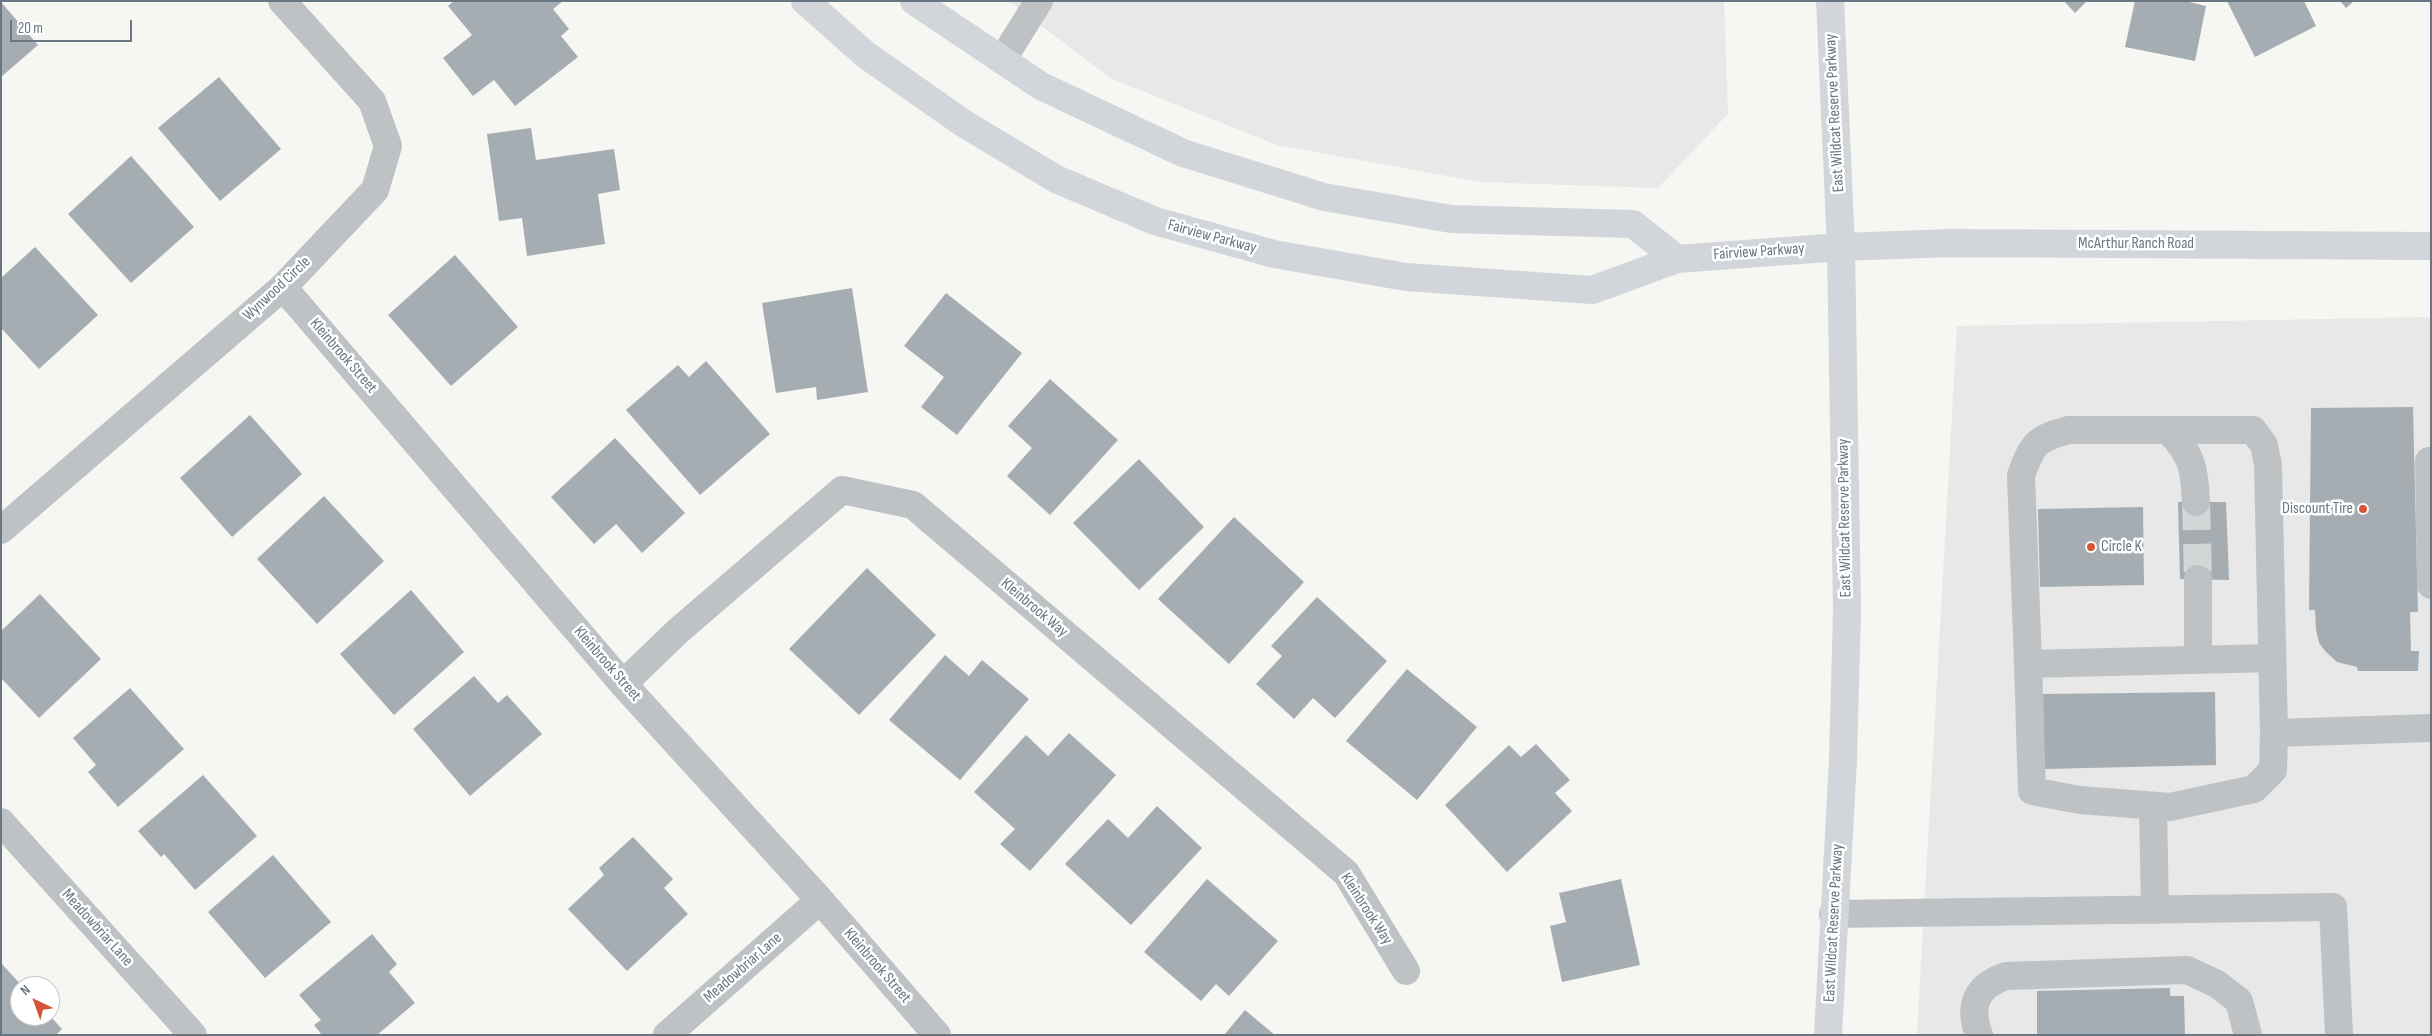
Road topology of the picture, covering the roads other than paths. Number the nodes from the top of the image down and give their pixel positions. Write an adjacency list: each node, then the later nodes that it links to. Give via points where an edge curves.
1 (282, 1): 10 (street, Wynwood Circle, via 372,101 388,146 375,190)
2 (805, 1): 9 (main road, Fairview Parkway, via 866,55 963,123 1056,178 1155,221 1274,254 1406,277 1592,290)
3 (914, 1): 6 (main road)
4 (1039, 1): 6 (street)
5 (1830, 1): 7 (main road, East Wildcat Reserve Parkway)
6 (1002, 60): 9 (main road, via 1041,86 1183,153 1324,197 1451,219 1633,224)
7 (1841, 246): 8 (main road, McArthur Ranch Road, via 1951,243); 9 (main road, Fairview Parkway); 27 (main road, East Wildcat Reserve Parkway, via 1846,611 1843,760)
8 (2431, 246)
9 (1677, 259)
10 (283, 286): 14 (street, Wynwood Circle); 20 (street, Kleinbrook Street)
11 (2168, 430): 13 (street, via 2182,444 2194,468); 17 (street, via 2253,430 2264,445 2268,465); 19 (street, via 2068,430 2044,437 2030,452 2021,474)
12 (2429, 461): 16 (street)
13 (2196, 502)
14 (1, 530)
15 (2198, 580): 18 (street)
16 (2431, 585)
17 (2272, 658): 18 (street); 22 (street)
18 (2198, 660): 19 (street)
19 (2028, 664): 23 (street, via 2032,791 2080,800)
20 (623, 684): 25 (street, Kleinbrook Street); 28 (street, Kleinbrook Way, via 678,631 842,490 913,505 1346,873)
21 (2431, 728): 22 (street)
22 (2274, 733): 23 (street, via 2273,770 2254,789 2170,807)
23 (2153, 806): 26 (street)
24 (1, 822): 29 (street, Meadowbriar Lane)
25 (820, 900): 30 (street, Meadowbriar Lane); 31 (street, Kleinbrook Street)
26 (2155, 910): 27 (street); 35 (street, via 2333,907)
27 (1833, 914): 32 (main road, East Wildcat Reserve Parkway)
28 (1406, 971)
29 (193, 1035)
30 (667, 1035)
31 (937, 1035)
32 (1828, 1035)
33 (1979, 1035): 34 (street, via 1973,1020 1974,1003 1993,980 2006,976 2187,970 2217,984 2239,1001)
34 (2248, 1035)
35 (2339, 1035)

